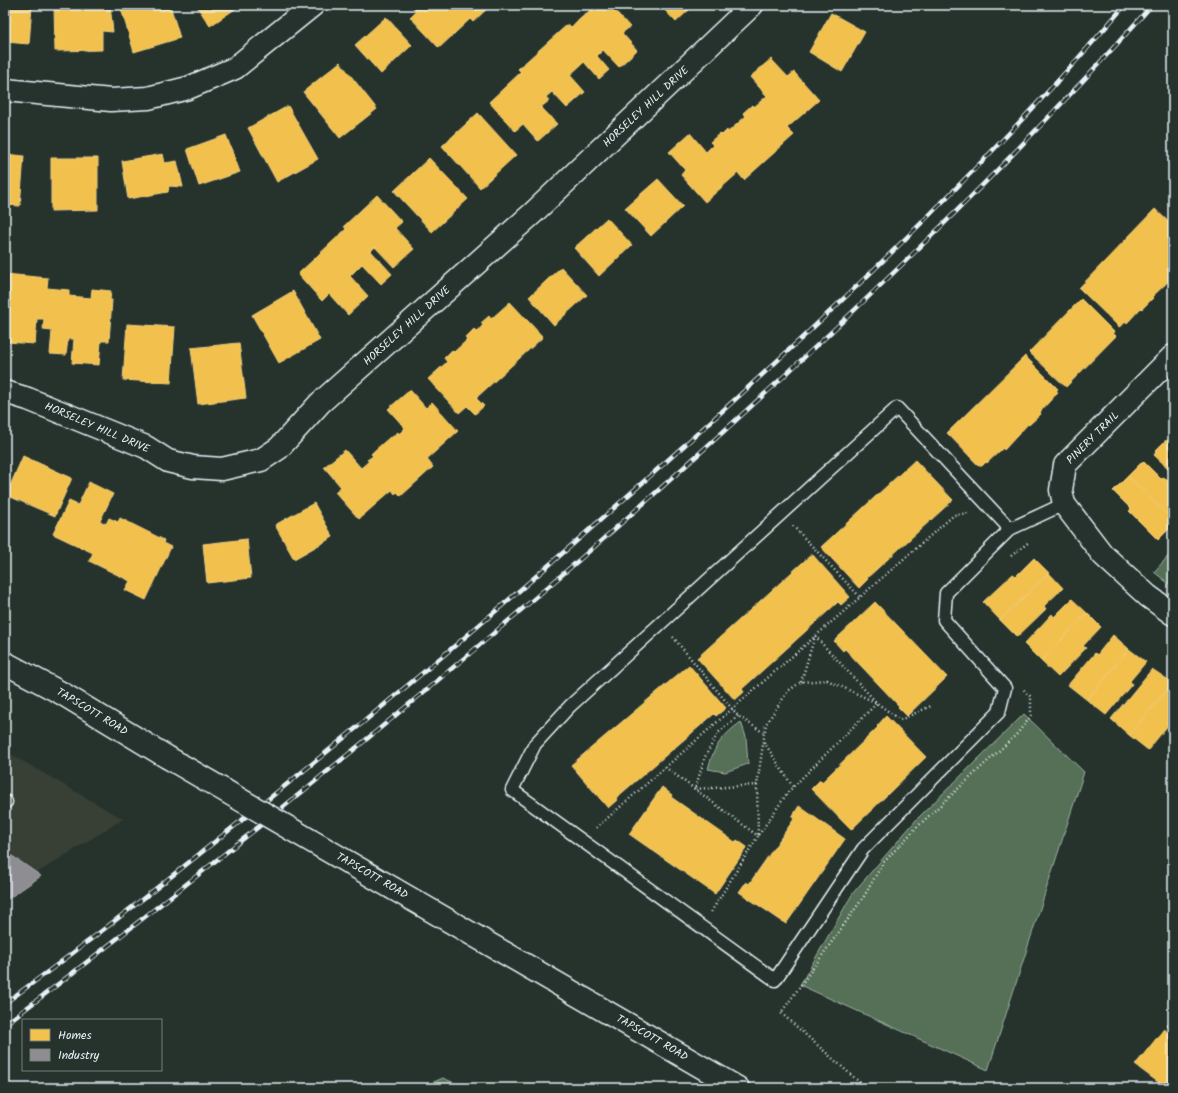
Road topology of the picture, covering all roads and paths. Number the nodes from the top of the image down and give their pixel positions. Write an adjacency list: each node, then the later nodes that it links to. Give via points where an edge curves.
1 (313, 5): 3 (street, via 236,68 188,88 148,98 111,100)
2 (752, 5): 5 (street, HORSELEY HILL DRIVE, via 534,213 320,403 279,448 261,460 222,469 193,467 168,461 146,448)
3 (5, 90)
4 (1173, 356): 6 (street, PINERY TRAIL, via 1065,465 1061,490)
5 (5, 392)
6 (1064, 504): 9 (lane); 11 (street, via 1103,555 1148,596)
7 (994, 511): 8 (lane, via 897,408); 9 (lane); 10 (path, via 954,514)
8 (782, 513): 10 (path); 12 (lane)
9 (1010, 529): 28 (lane, via 946,594 944,620 1005,688 999,712 863,849 775,980)
10 (860, 597): 13 (path)
11 (1173, 614)
12 (661, 623): 18 (path); 27 (lane, via 570,706 535,744 512,790)
13 (815, 636): 15 (path); 16 (path); 18 (path)
14 (5, 663): 29 (street, TAPSCOTT ROAD, bridge, via 64,694 167,757)
15 (801, 682): 16 (path, via 827,680); 20 (path, via 788,691 766,724)
16 (877, 703): 17 (path, via 900,720); 24 (path)
17 (931, 706)
18 (733, 708): 19 (path); 22 (path)
19 (738, 716): 20 (path); 25 (path, via 718,733 705,757)
20 (764, 733): 21 (path)
21 (763, 742): 23 (path); 24 (path)
22 (665, 767): 25 (path); 27 (path)
23 (757, 785): 25 (path); 26 (path)
24 (793, 787): 26 (path)
25 (695, 789): 26 (path)
26 (758, 836): 28 (path)
27 (583, 840): 28 (lane)
28 (702, 927)
29 (738, 1088)

